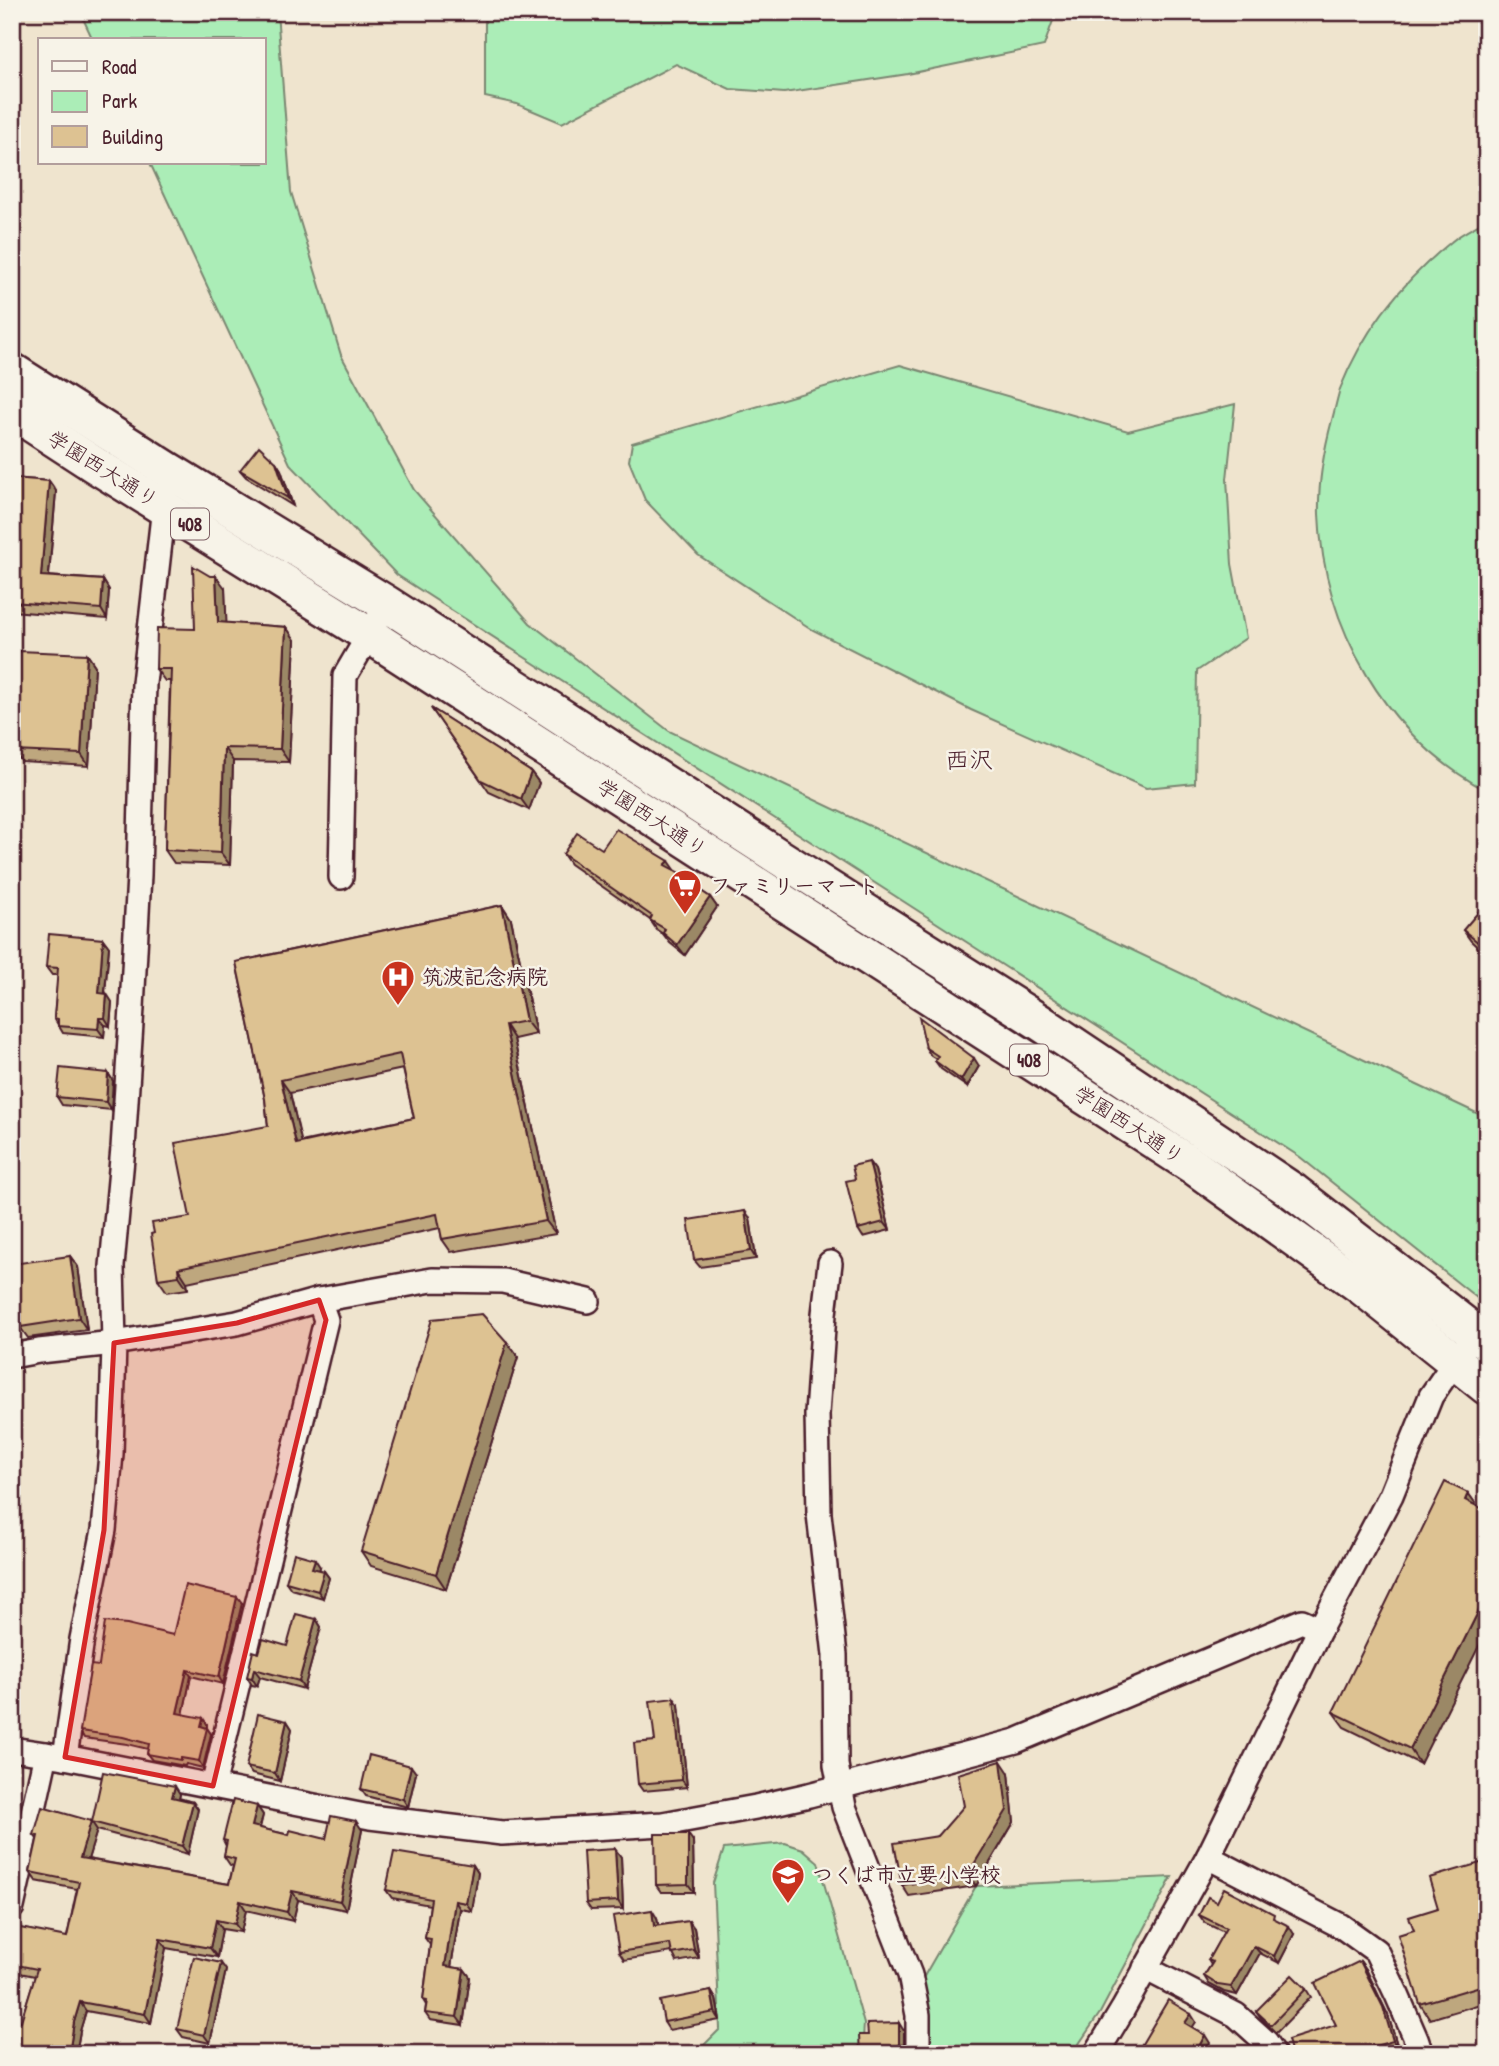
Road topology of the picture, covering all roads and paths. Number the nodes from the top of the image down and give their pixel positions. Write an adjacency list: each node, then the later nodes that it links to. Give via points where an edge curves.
1 (12, 372): 3 (highway, 学園西大通り / 408)
2 (19, 422): 4 (highway, 学園西大通り / 408)
3 (168, 470): 4 (street); 5 (highway, 学園西大通り / 408)
4 (164, 508): 6 (highway, 学園西大通り / 408); 12 (street, via 144,683 132,1008 112,1266)
5 (387, 604): 6 (street); 11 (highway, 学園西大通り / 408, via 1038,1021 1294,1192)
6 (369, 635): 7 (street, via 345,676); 14 (highway, 学園西大通り / 408, via 1193,1166 1362,1287)
7 (341, 877)
8 (830, 1263): 20 (street, via 817,1414 818,1489 835,1655)
9 (319, 1300): 10 (street, via 444,1280 503,1281); 12 (street, via 237,1323); 19 (street, via 327,1320)
10 (588, 1301)
11 (1482, 1338): 14 (street)
12 (114, 1343): 13 (street); 18 (street, via 104,1530)
13 (12, 1356)
14 (1455, 1361): 15 (highway, 学園西大通り / 408); 16 (street, via 1431,1396 1391,1496)
15 (1487, 1387)
16 (1320, 1629): 20 (street, via 1302,1621 1016,1741); 21 (street)
17 (12, 1749): 18 (street)
18 (56, 1755): 19 (street); 22 (street)
19 (212, 1786): 20 (street, via 369,1817 502,1833 663,1824)
20 (840, 1787): 24 (street, via 910,1975 918,2015)
21 (1208, 1857): 23 (street); 27 (street, via 1341,1926 1376,1951)
22 (12, 1906)
23 (1145, 1968): 25 (street); 26 (street, via 1237,2015)
24 (918, 2054)
25 (1096, 2054)
26 (1274, 2054)
27 (1421, 2054)

